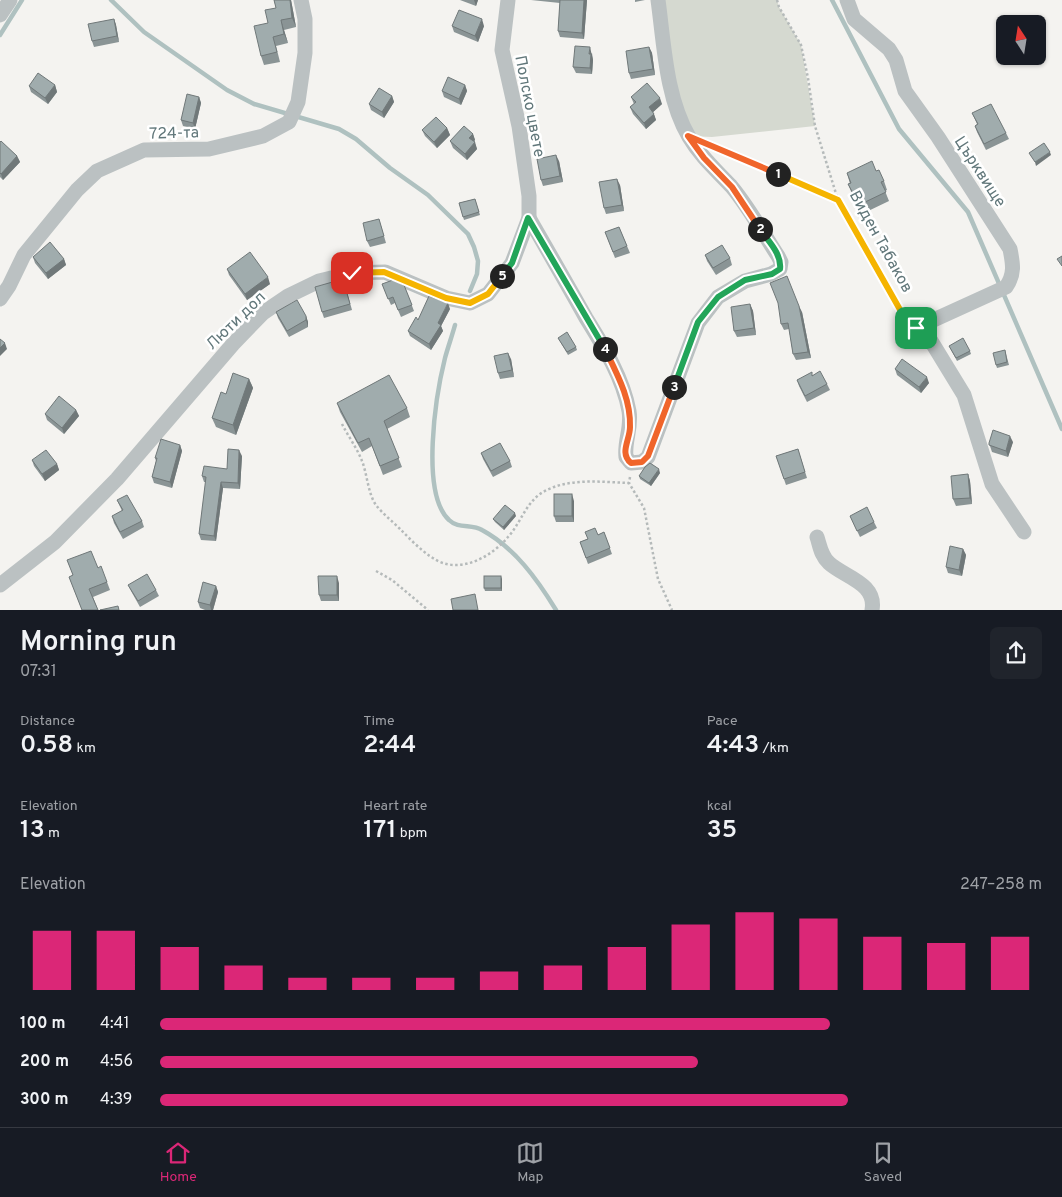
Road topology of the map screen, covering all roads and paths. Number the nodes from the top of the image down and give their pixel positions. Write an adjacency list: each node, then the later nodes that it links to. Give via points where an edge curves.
1 (10, 0): 7 (street)
2 (301, 0): 11 (street, 724-та, via 306,53 298,102 288,122 263,136 209,149 144,150 97,171 77,190 24,255)
3 (508, 0): 10 (street, Полско цвете, via 502,50 519,126 529,196)
4 (658, 0): 8 (street, via 666,65 677,110)
5 (777, 0): 9 (path, Виден Табаков, via 801,45 815,126)
6 (847, 0): 12 (street, Църквище, via 854,19 889,49 896,60 905,91 1010,249 1012,278 1006,287)
7 (0, 15)
8 (688, 136): 9 (path); 14 (street, via 737,195 778,256 780,269 745,280 718,297 698,322 648,456 642,462)
9 (838, 200): 12 (path, Виден Табаков, via 907,322)
10 (528, 218): 14 (street, via 605,350 625,393 630,414 625,451); 19 (street, Люти дол, via 512,263 488,294 470,303 446,298 384,272 352,273 320,281 288,296 263,314 233,344 117,479 55,542)
11 (0, 298)
12 (916, 328): 16 (street, via 932,341 964,394 992,484)
13 (342, 424): 15 (path, via 362,461 375,504 420,548 438,561 452,565 469,563 496,549 509,537 530,504 540,494 557,486 586,481)
14 (631, 463): 15 (path)
15 (629, 482): 21 (path, via 644,508 658,579)
16 (1024, 532)
17 (817, 537): 22 (street, via 828,562 870,592)
18 (376, 571): 20 (path)
19 (0, 585)
20 (428, 610)
21 (672, 610)
22 (872, 610)

